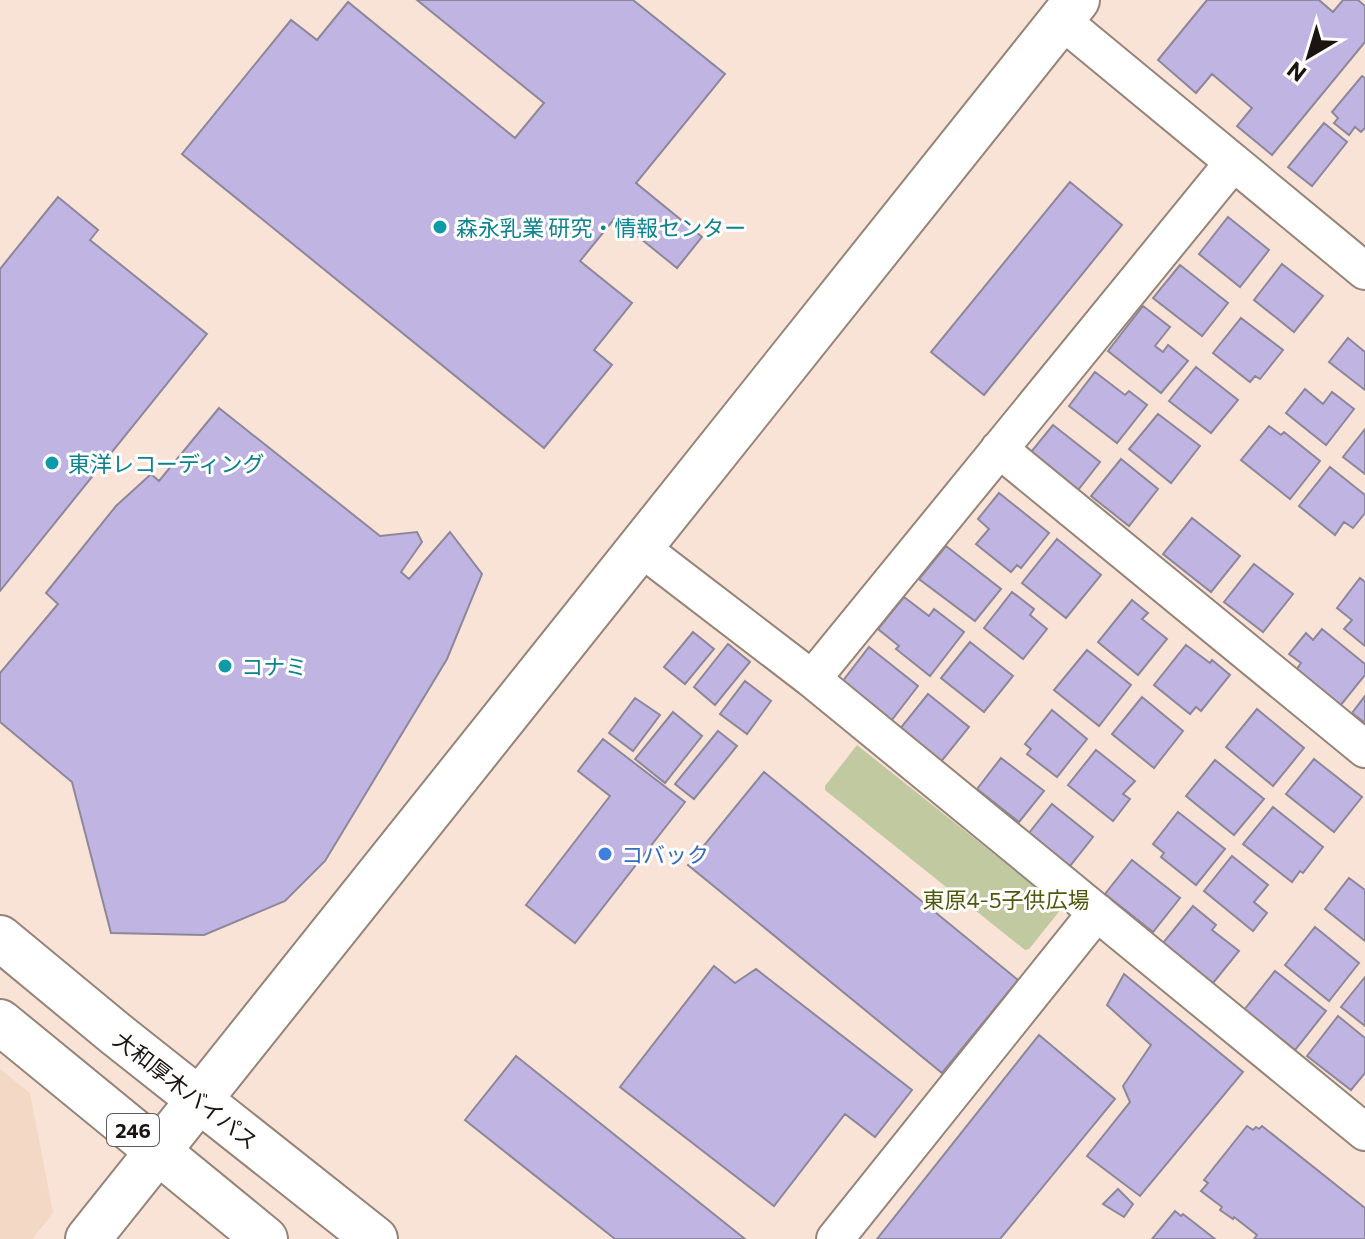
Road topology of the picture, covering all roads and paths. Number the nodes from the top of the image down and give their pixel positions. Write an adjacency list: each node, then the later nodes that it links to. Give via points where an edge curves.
1 (1069, 10): 2 (street); 5 (main road)
2 (1233, 163): 3 (street); 4 (street)
3 (1365, 271)
4 (999, 449): 6 (street); 7 (street)
5 (641, 548): 6 (street); 11 (main road)
6 (812, 679): 8 (street)
7 (1365, 749)
8 (1097, 912): 12 (street); 17 (street)
9 (0, 938): 11 (main road, 大和厚木バイパス)
10 (0, 1022): 13 (main road, 246)
11 (199, 1100): 13 (main road); 16 (main road, 大和厚木バイパス)
12 (1365, 1132)
13 (158, 1151): 14 (main road); 15 (main road, 246)
14 (88, 1239)
15 (265, 1239)
16 (375, 1239)
17 (835, 1239)

